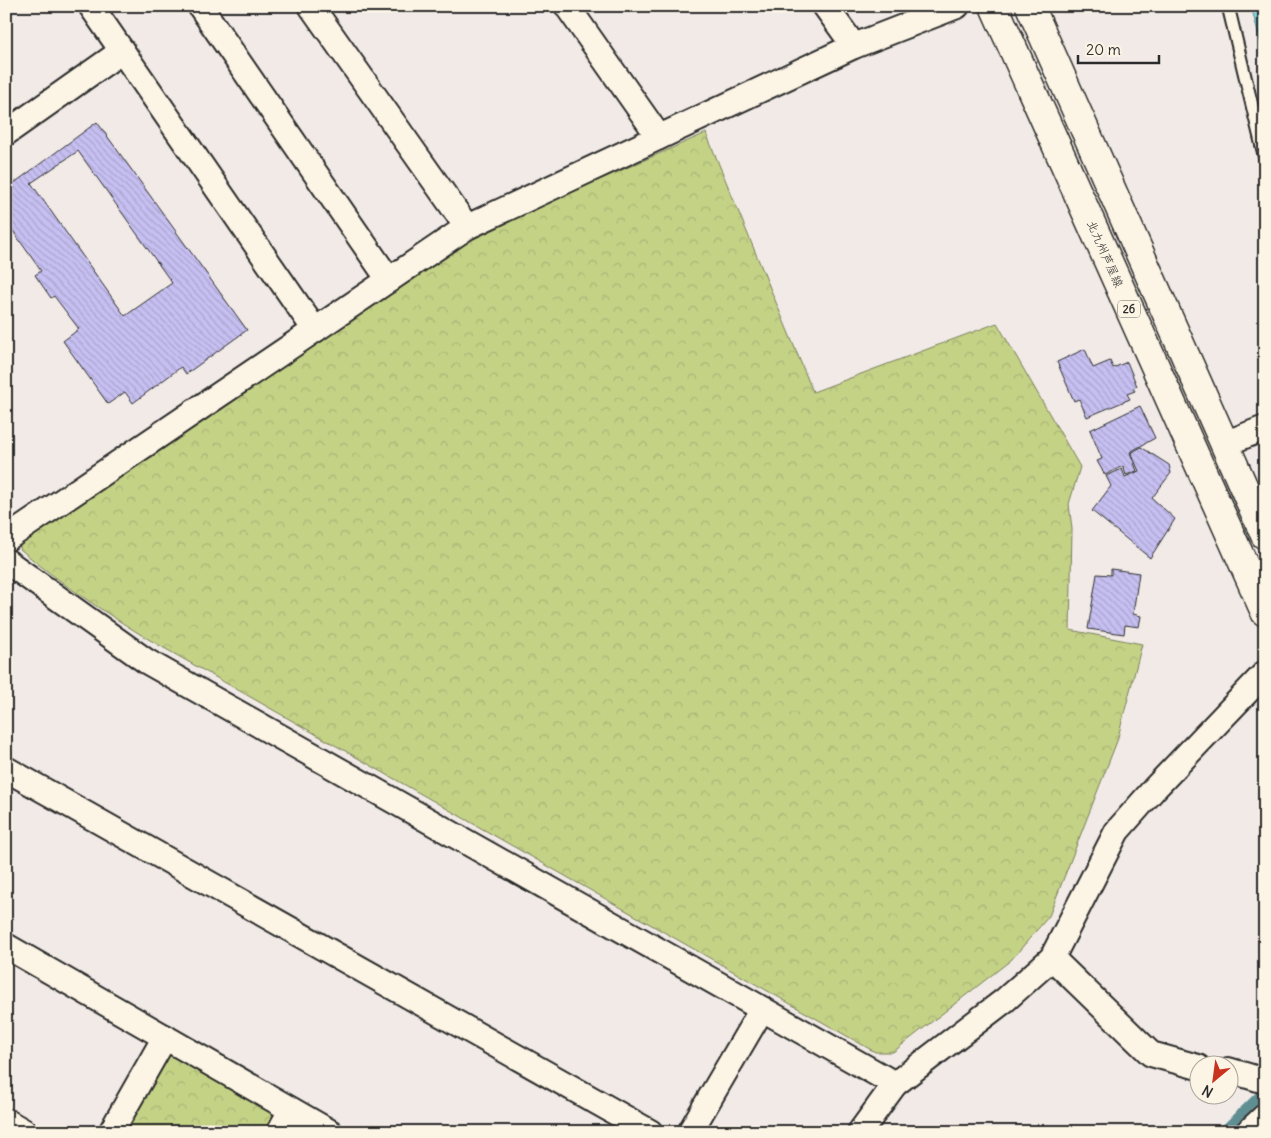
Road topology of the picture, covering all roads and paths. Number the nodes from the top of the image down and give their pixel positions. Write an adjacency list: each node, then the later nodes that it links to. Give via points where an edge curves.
1 (91, 6): 11 (street)
2 (200, 6): 16 (street)
3 (311, 6): 15 (street)
4 (567, 6): 13 (street)
5 (825, 6): 10 (street)
6 (957, 6): 10 (street)
7 (994, 6): 23 (main road, 北九州芦屋線 / 26)
8 (1030, 6): 19 (main road, 26)
9 (1228, 6): 14 (lane)
10 (854, 46): 13 (street)
11 (122, 51): 12 (street); 17 (street)
12 (6, 133)
13 (659, 137): 15 (street)
14 (1265, 159)
15 (467, 227): 16 (street)
16 (389, 280): 17 (street)
17 (315, 330): 21 (street)
18 (1265, 428): 19 (street)
19 (1224, 444): 20 (main road, 26)
20 (1265, 535)
21 (6, 539)
22 (6, 560): 28 (street, via 146,661)
23 (1265, 612)
24 (1265, 674): 27 (street, via 1117,831)
25 (6, 769): 41 (street)
26 (6, 946): 29 (street)
27 (1052, 958): 30 (street, via 1152,1054); 33 (street, via 1005,1000)
28 (762, 1009): 33 (street); 42 (street)
29 (164, 1037): 34 (street); 38 (street)
30 (1188, 1064)
31 (1238, 1073): 32 (street)
32 (1265, 1081)
33 (895, 1084): 43 (street)
34 (291, 1110): 39 (street); 40 (street)
35 (1265, 1116): 44 (street)
36 (6, 1122): 37 (street)
37 (24, 1132)
38 (111, 1132)
39 (279, 1132)
40 (330, 1132)
41 (650, 1132)
42 (690, 1132)
43 (860, 1132)
44 (1248, 1132)

